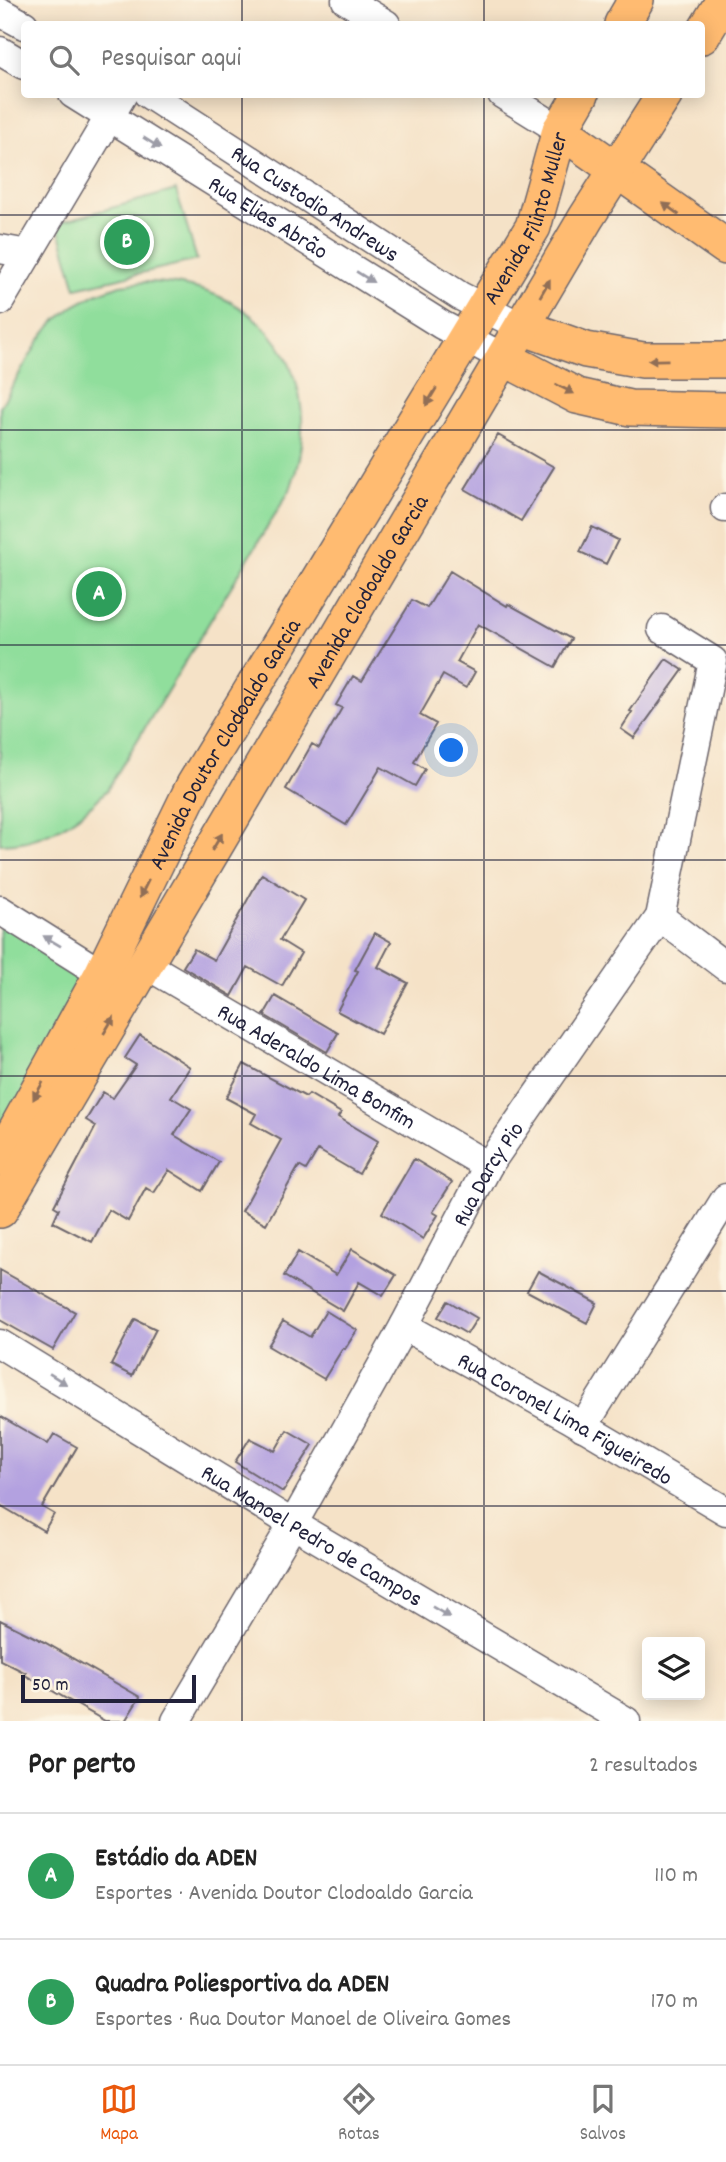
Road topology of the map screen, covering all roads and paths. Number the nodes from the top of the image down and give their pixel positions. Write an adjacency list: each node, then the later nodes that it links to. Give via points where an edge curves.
1 (345, 0): 5 (street)
2 (636, 0): 6 (main road)
3 (724, 0): 8 (main road)
4 (0, 12): 7 (street)
5 (381, 21)
6 (624, 21)
7 (21, 23)
8 (705, 31)
9 (0, 51): 10 (street)
10 (21, 63)
11 (87, 98): 16 (street, Rua Elias Abrão)
12 (154, 98): 23 (street, Rua Custodio Andrews)
13 (508, 98): 17 (street)
14 (578, 98): 17 (main road, Avenida Filinto Muller)
15 (663, 98): 18 (main road)
16 (116, 106): 21 (street); 25 (street, Rua Elias Abrão, one-way to 25)
17 (560, 130): 18 (main road); 23 (main road, Avenida Filinto Muller, via 533,227)
18 (618, 170): 19 (main road, one-way to 18); 24 (main road, Avenida Clodoaldo Garcia, one-way to 18)
19 (726, 247)
20 (0, 249): 21 (street)
21 (28, 254): 22 (street)
22 (0, 301)
23 (485, 309): 24 (street, Rua Custodio Andrews); 25 (main road, Avenida Filinto Muller)
24 (522, 327): 26 (main road, Avenida Clodoaldo Garcia); 27 (main road, one-way to 24, via 643,360 586,350)
25 (467, 339): 26 (street, Rua Elias Abrão); 29 (main road, Avenida Doutor Clodoaldo Garcia, one-way to 29)
26 (504, 358): 28 (main road, one-way to 28, via 577,396 630,408); 30 (main road, Avenida Clodoaldo Garcia)
27 (726, 360)
28 (726, 410)
29 (313, 591): 30 (main road); 32 (main road, Avenida Doutor Clodoaldo Garcia)
30 (352, 615): 33 (main road, Avenida Clodoaldo Garcia)
31 (662, 629): 35 (street, Rua Darcy Pio, via 713,660)
32 (282, 641): 33 (main road); 38 (main road, Avenida Doutor Clodoaldo Garcia, one-way to 38, via 194,785)
33 (322, 665): 36 (main road, Avenida Clodoaldo Garcia, one-way to 33)
34 (0, 910): 38 (street, one-way to 34)
35 (660, 917): 37 (street); 40 (street, Rua Darcy Pio)
36 (145, 964): 40 (street, Rua Aderaldo Lima Bonfim); 42 (main road, one-way to 36)
37 (726, 967)
38 (102, 974): 39 (main road, Avenida Doutor Clodoaldo Garcia, one-way to 39)
39 (0, 1159)
40 (488, 1166): 43 (street, Rua Darcy Pio)
41 (726, 1198): 45 (street)
42 (0, 1210)
43 (404, 1326): 45 (street, Rua Coronel Lima Figueiredo); 47 (street, Rua Darcy Pio)
44 (0, 1344): 47 (street, Rua Manoel Pedro de Campos, one-way to 47)
45 (583, 1427): 46 (street, Rua Coronel Lima Figueiredo)
46 (726, 1511)
47 (293, 1524): 48 (street, Rua Darcy Pio); 49 (street, Rua Manoel Pedro de Campos, one-way to 49)
48 (176, 1721)
49 (626, 1721)

